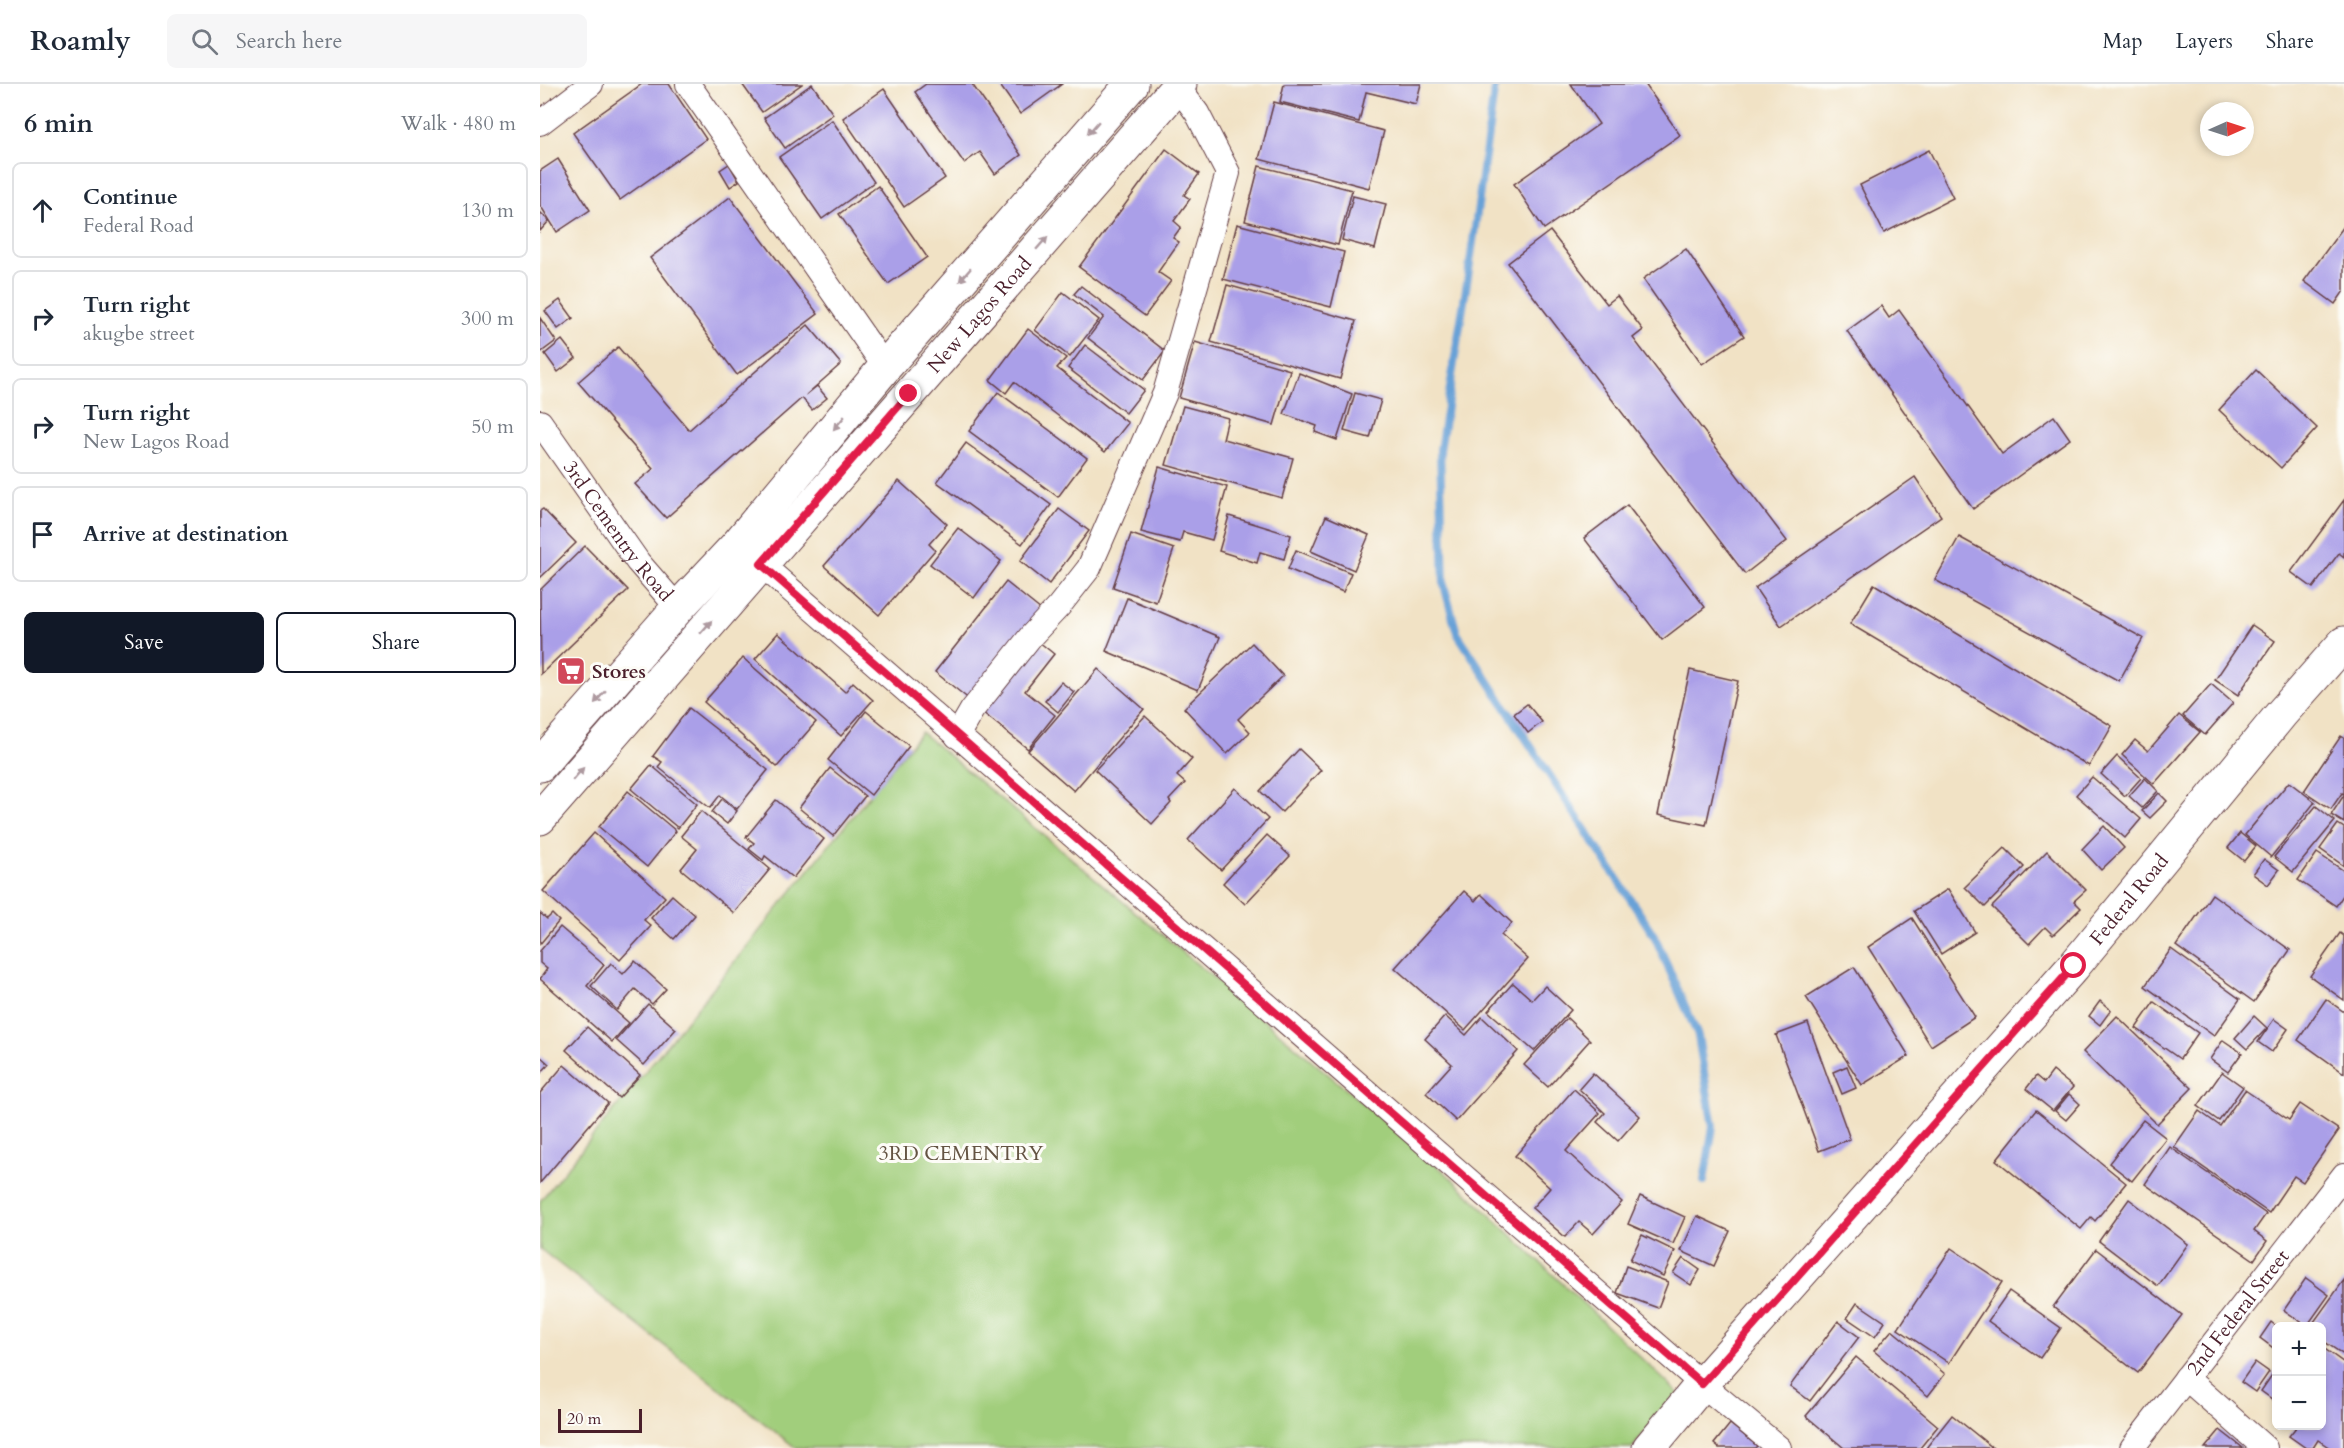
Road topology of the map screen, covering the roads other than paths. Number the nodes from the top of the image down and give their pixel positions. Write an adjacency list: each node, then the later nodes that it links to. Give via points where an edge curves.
1 (591, 84): 5 (street)
2 (688, 84): 6 (street)
3 (1132, 84): 6 (main road, New Lagos Road, one-way to 6)
4 (1179, 86): 8 (main road, New Lagos Road, one-way to 4); 11 (street, via 1228,173 1165,393 1089,568 972,710)
5 (540, 123)
6 (885, 367): 9 (main road, New Lagos Road, one-way to 9, via 737,545)
7 (540, 422): 9 (street, 3rd Cementry Road, via 638,562)
8 (761, 564): 11 (street); 13 (main road, New Lagos Road, one-way to 8)
9 (678, 608): 12 (main road, New Lagos Road, one-way to 12)
10 (2344, 644): 16 (main road, Federal Road, via 2282,713 2074,966)
11 (957, 736): 16 (street)
12 (540, 765)
13 (540, 818)
14 (2344, 1175): 15 (street, 2nd Federal Street)
15 (2186, 1378): 19 (street, 2nd Federal Street); 20 (street)
16 (1702, 1384): 17 (main road, Federal Road); 18 (street)
17 (1649, 1448)
18 (1779, 1448)
19 (2132, 1448)
20 (2265, 1448)

